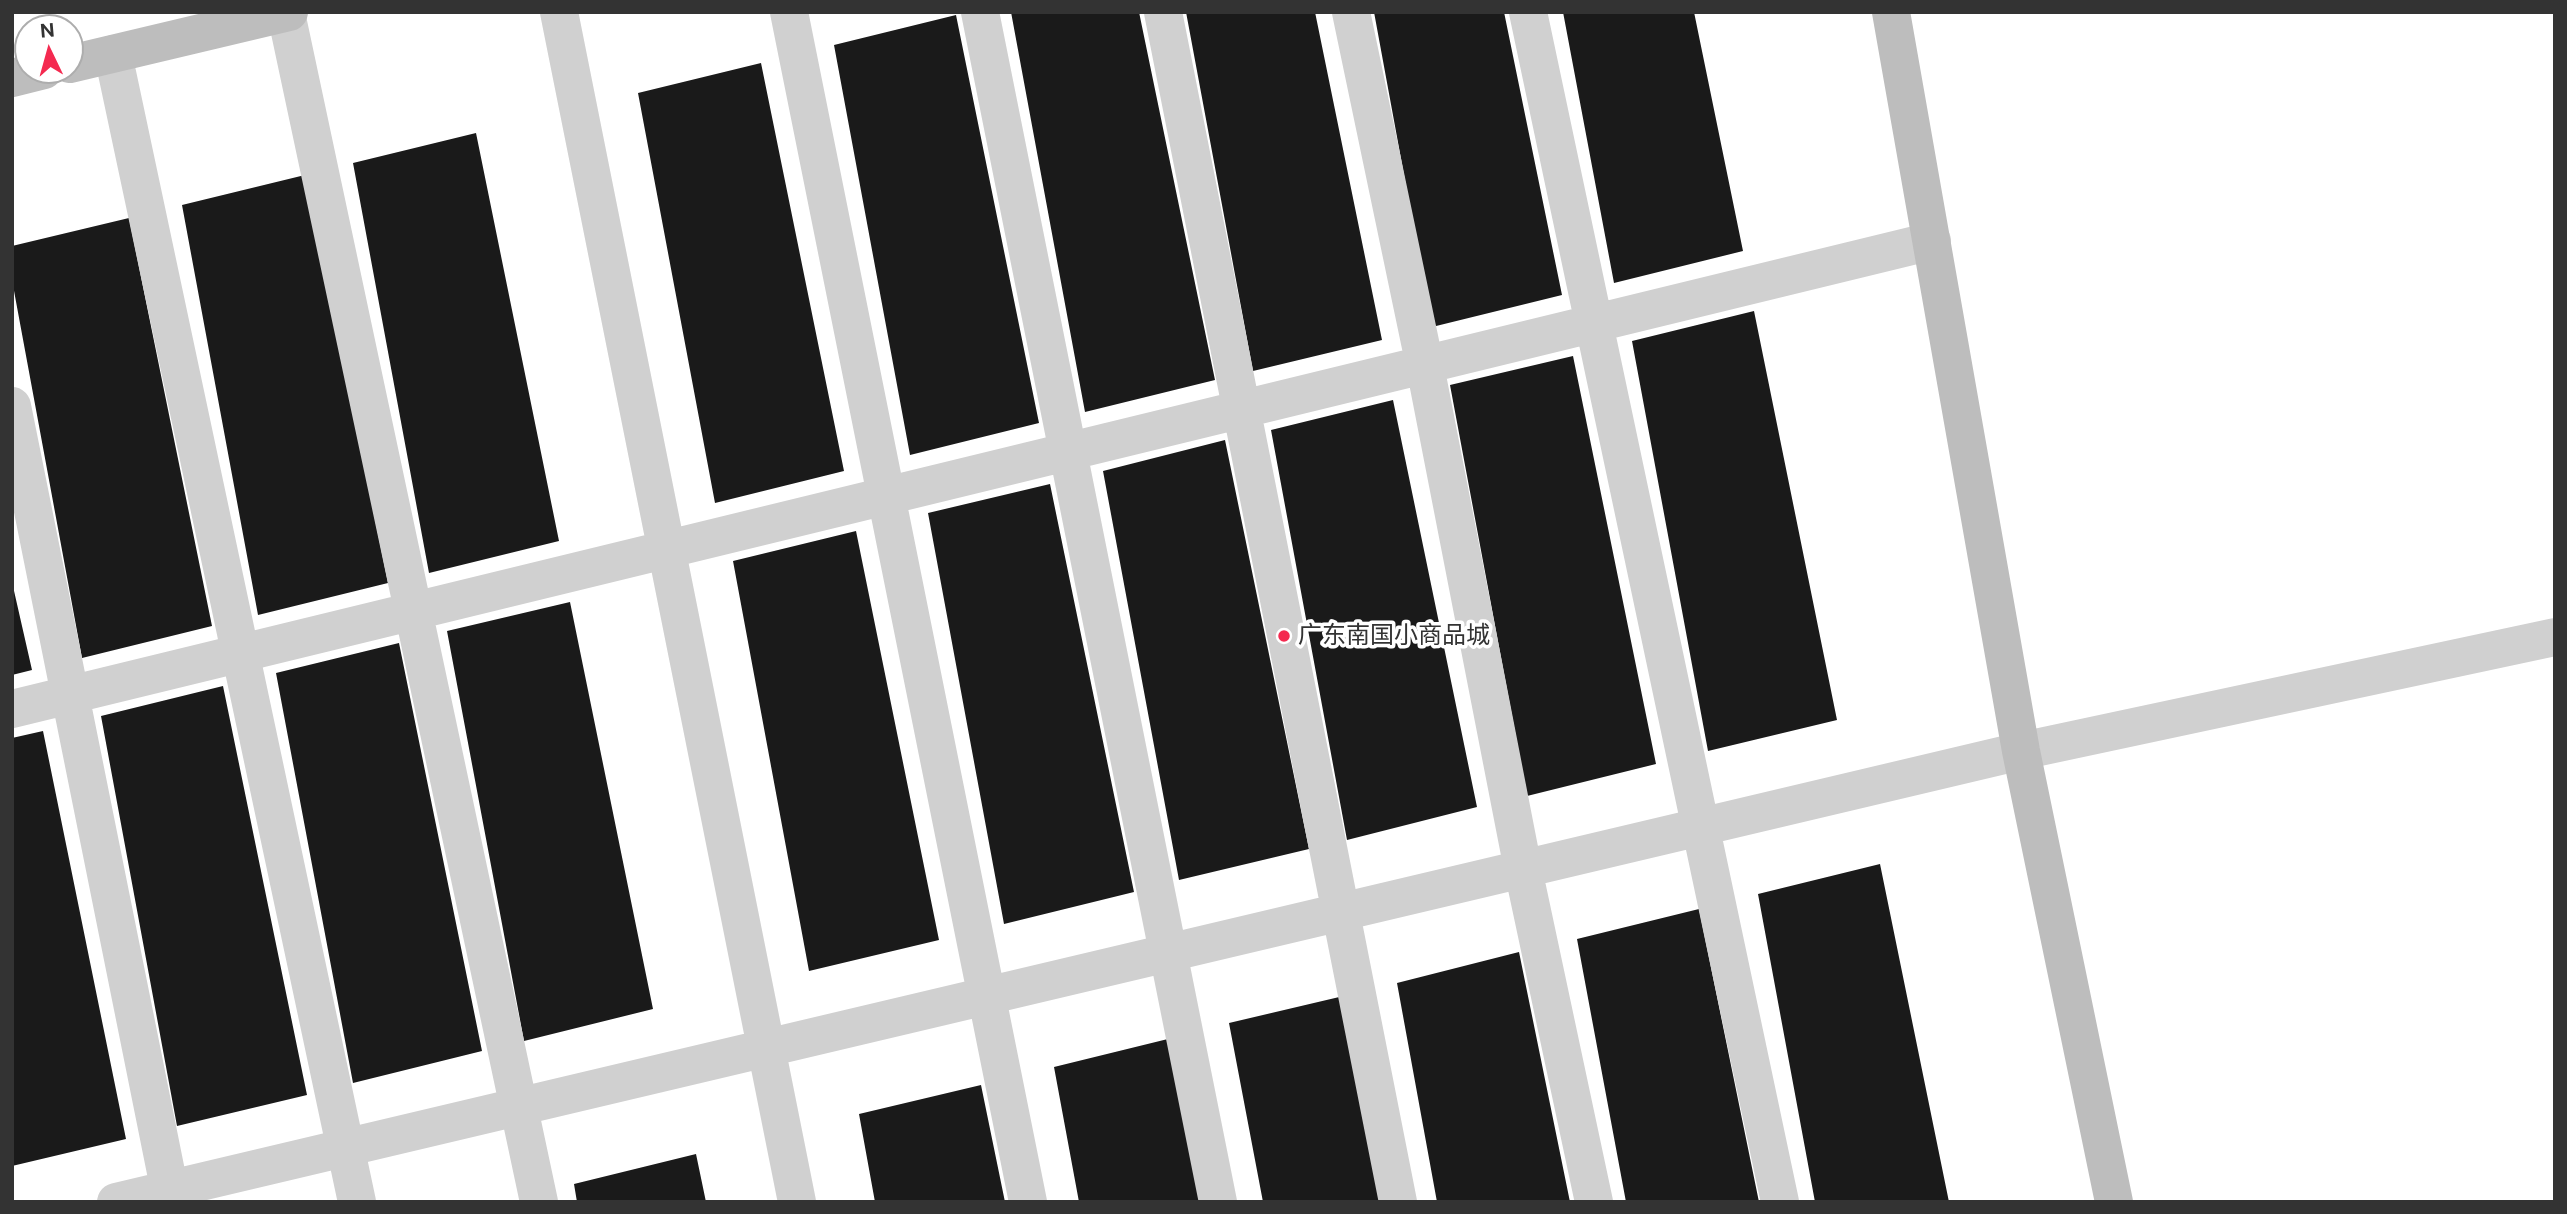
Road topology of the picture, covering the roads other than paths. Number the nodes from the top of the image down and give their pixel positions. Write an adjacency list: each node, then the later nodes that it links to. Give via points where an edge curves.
1 (559, 12): 18 (street)
2 (789, 12): 17 (street)
3 (980, 12): 16 (street)
4 (1163, 12): 15 (street)
5 (1352, 12): 13 (street)
6 (1528, 12): 12 (street)
7 (1891, 12): 11 (main road)
8 (287, 13): 9 (main road); 19 (street)
9 (113, 54): 10 (main road); 21 (street)
10 (84, 61)
11 (1931, 241): 12 (street); 24 (main road)
12 (1594, 324): 13 (street); 25 (street)
13 (1425, 366): 15 (street); 26 (street)
14 (12, 406): 22 (street)
15 (1241, 410): 16 (street); 27 (street)
16 (1068, 452): 17 (street); 28 (street)
17 (887, 496): 18 (street); 29 (street)
18 (667, 550): 19 (street); 30 (street)
19 (414, 612): 21 (street); 31 (street)
20 (2555, 637): 24 (street)
21 (240, 654): 22 (street); 32 (street)
22 (70, 695): 23 (street); 33 (street)
23 (12, 709)
24 (2021, 751): 25 (street); 43 (main road)
25 (1700, 827): 26 (street); 42 (street)
26 (1522, 869): 27 (street); 41 (street)
27 (1341, 912): 28 (street); 40 (street)
28 (1168, 953): 29 (street); 39 (street)
29 (987, 996): 30 (street); 38 (street)
30 (766, 1048): 31 (street); 37 (street)
31 (519, 1106): 32 (street); 36 (street)
32 (345, 1147): 33 (street); 35 (street)
33 (171, 1195): 34 (street)
34 (116, 1202)
35 (357, 1202)
36 (539, 1202)
37 (797, 1202)
38 (1028, 1202)
39 (1218, 1202)
40 (1398, 1202)
41 (1594, 1202)
42 (1780, 1202)
43 (2114, 1202)

